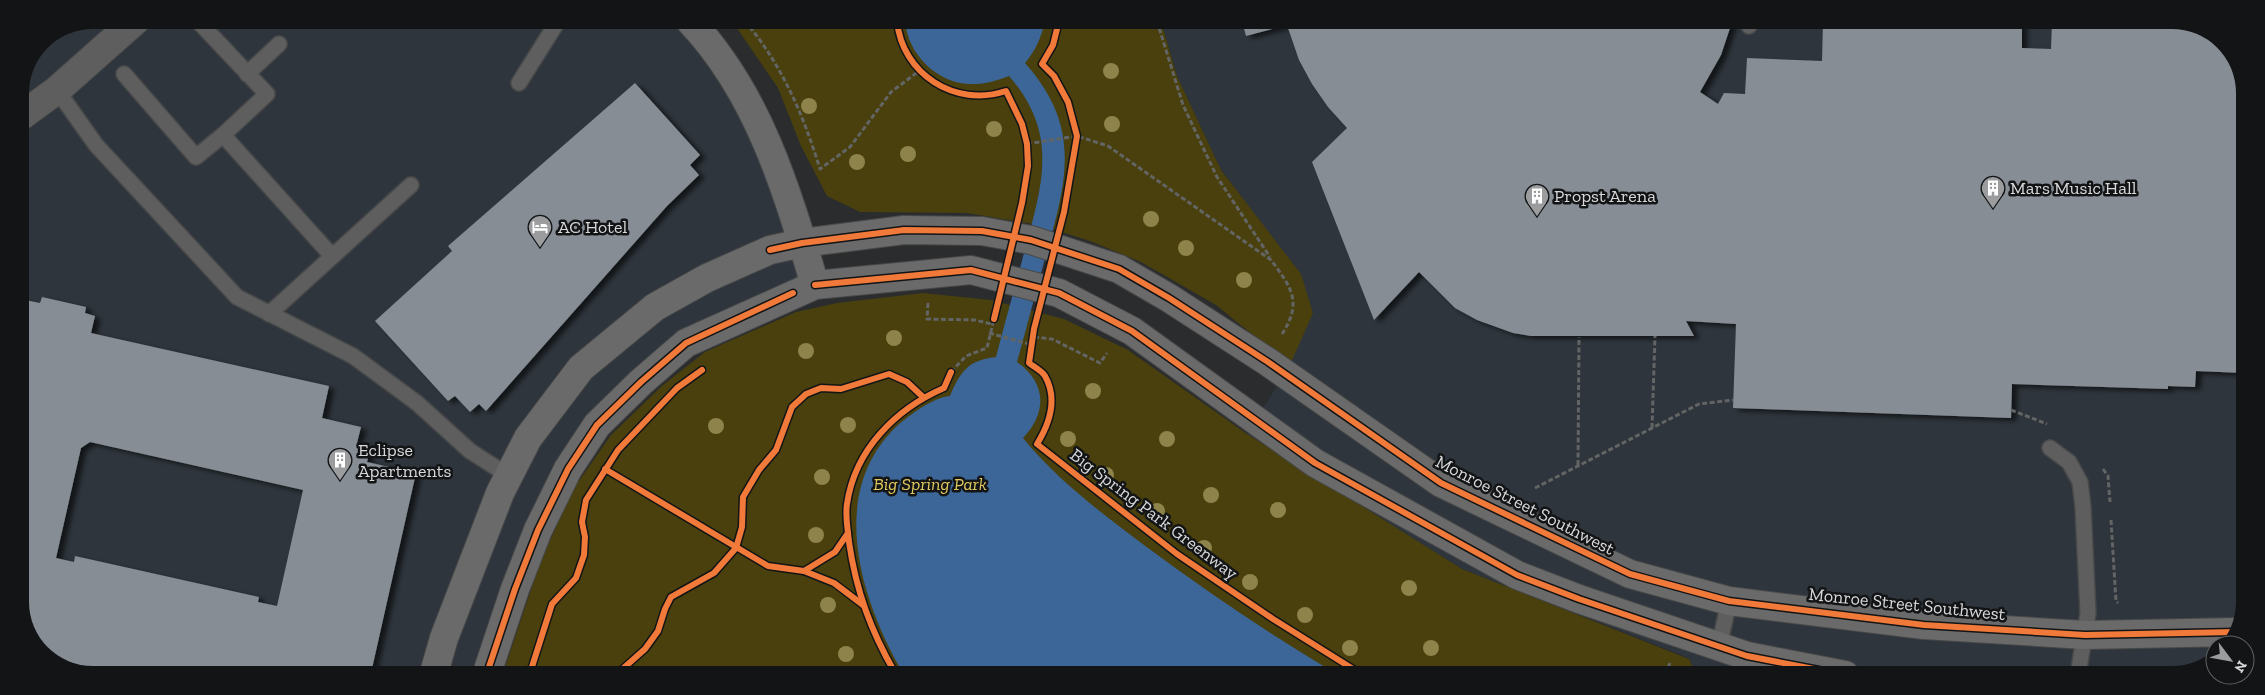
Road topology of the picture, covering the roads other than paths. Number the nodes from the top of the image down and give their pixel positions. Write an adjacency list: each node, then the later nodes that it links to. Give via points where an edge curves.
1 (126, 29): 9 (street)
2 (206, 29): 7 (lane)
3 (553, 29): 8 (lane)
4 (696, 29): 13 (street, via 739,86 761,128 789,198)
5 (279, 44): 7 (lane)
6 (124, 74): 11 (lane, via 196,157)
7 (247, 74): 11 (lane, via 267,94)
8 (520, 83)
9 (57, 90): 10 (street); 16 (lane, via 96,145 236,297)
10 (29, 110)
11 (223, 135): 14 (lane)
12 (411, 184): 14 (lane)
13 (802, 243): 15 (street); 18 (street, Monroe Street Southwest, via 770,250 707,278 655,307 629,327 581,368 563,390 528,438); 19 (street, Monroe Street Southwest, via 904,230 982,231 1031,240 1119,269 1268,362 1441,483 1630,574)
14 (332, 256): 16 (lane)
15 (804, 289): 22 (street, via 971,270 1059,293 1132,331 1315,463 1517,575); 24 (street, via 686,343 633,388 597,425 568,469 538,530)
16 (269, 314): 18 (lane, via 353,356 417,402 470,451)
17 (2050, 448): 21 (lane, via 2068,462 2080,482 2088,592)
18 (508, 476): 23 (street, Monroe Street Southwest)
19 (1729, 601): 21 (street, Monroe Street Southwest, via 1924,625); 22 (lane)
20 (2229, 632): 21 (street, Monroe Street Southwest)
21 (2085, 635): 26 (lane)
22 (1720, 648): 25 (street)
23 (436, 666)
24 (489, 666)
25 (1799, 666)
26 (2080, 666)

